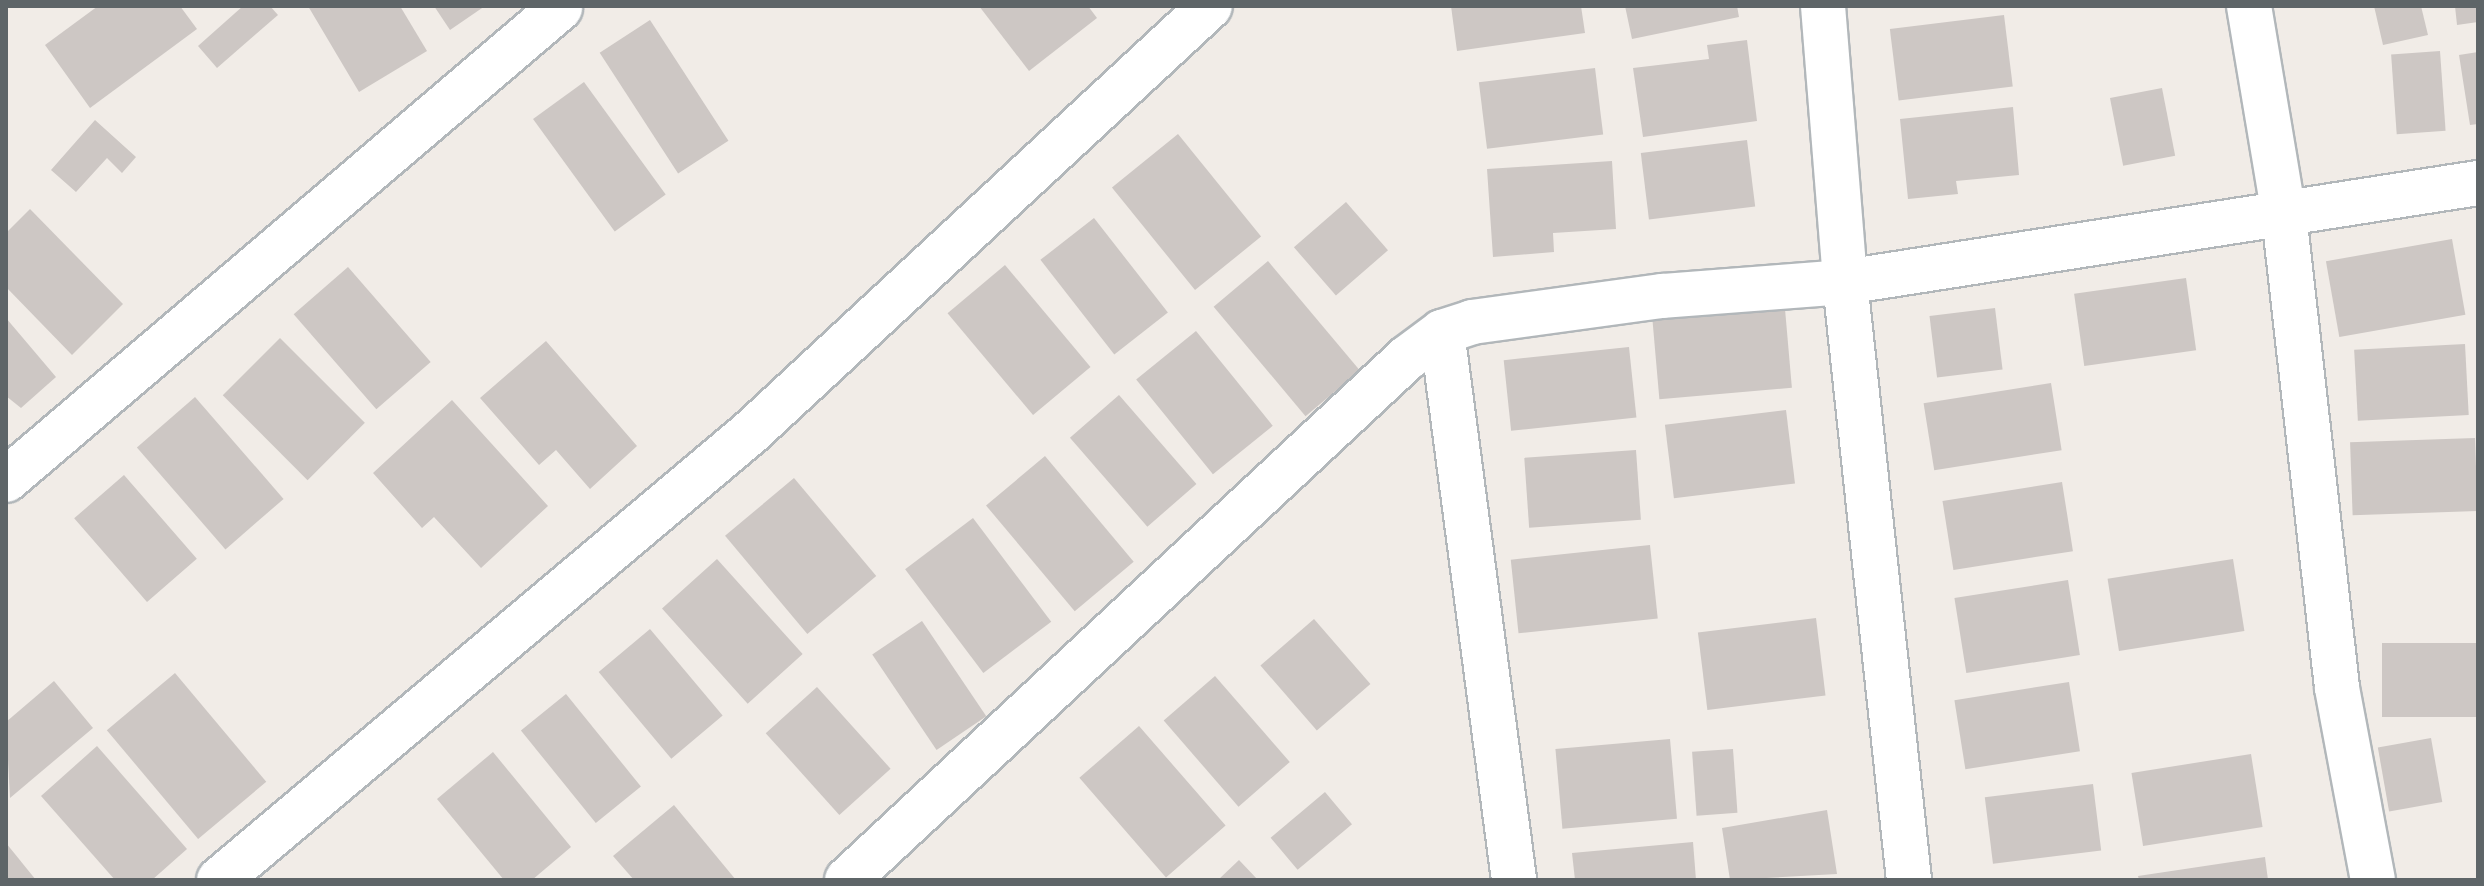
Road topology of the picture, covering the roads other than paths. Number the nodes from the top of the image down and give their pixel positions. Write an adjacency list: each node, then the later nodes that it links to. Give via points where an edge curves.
1 (1210, 6): 11 (street, via 751,432)
2 (1823, 6): 7 (street)
3 (2249, 6): 6 (street)
4 (560, 8): 9 (street)
5 (2478, 183): 6 (street)
6 (2284, 215): 7 (street); 14 (street, via 2337,688)
7 (1845, 282): 8 (street, via 1663,296 1472,322); 13 (street)
8 (1442, 332): 10 (street); 12 (street, via 1396,368)
9 (6, 480)
10 (1504, 873)
11 (219, 880)
12 (847, 880)
13 (1909, 880)
14 (2373, 880)

